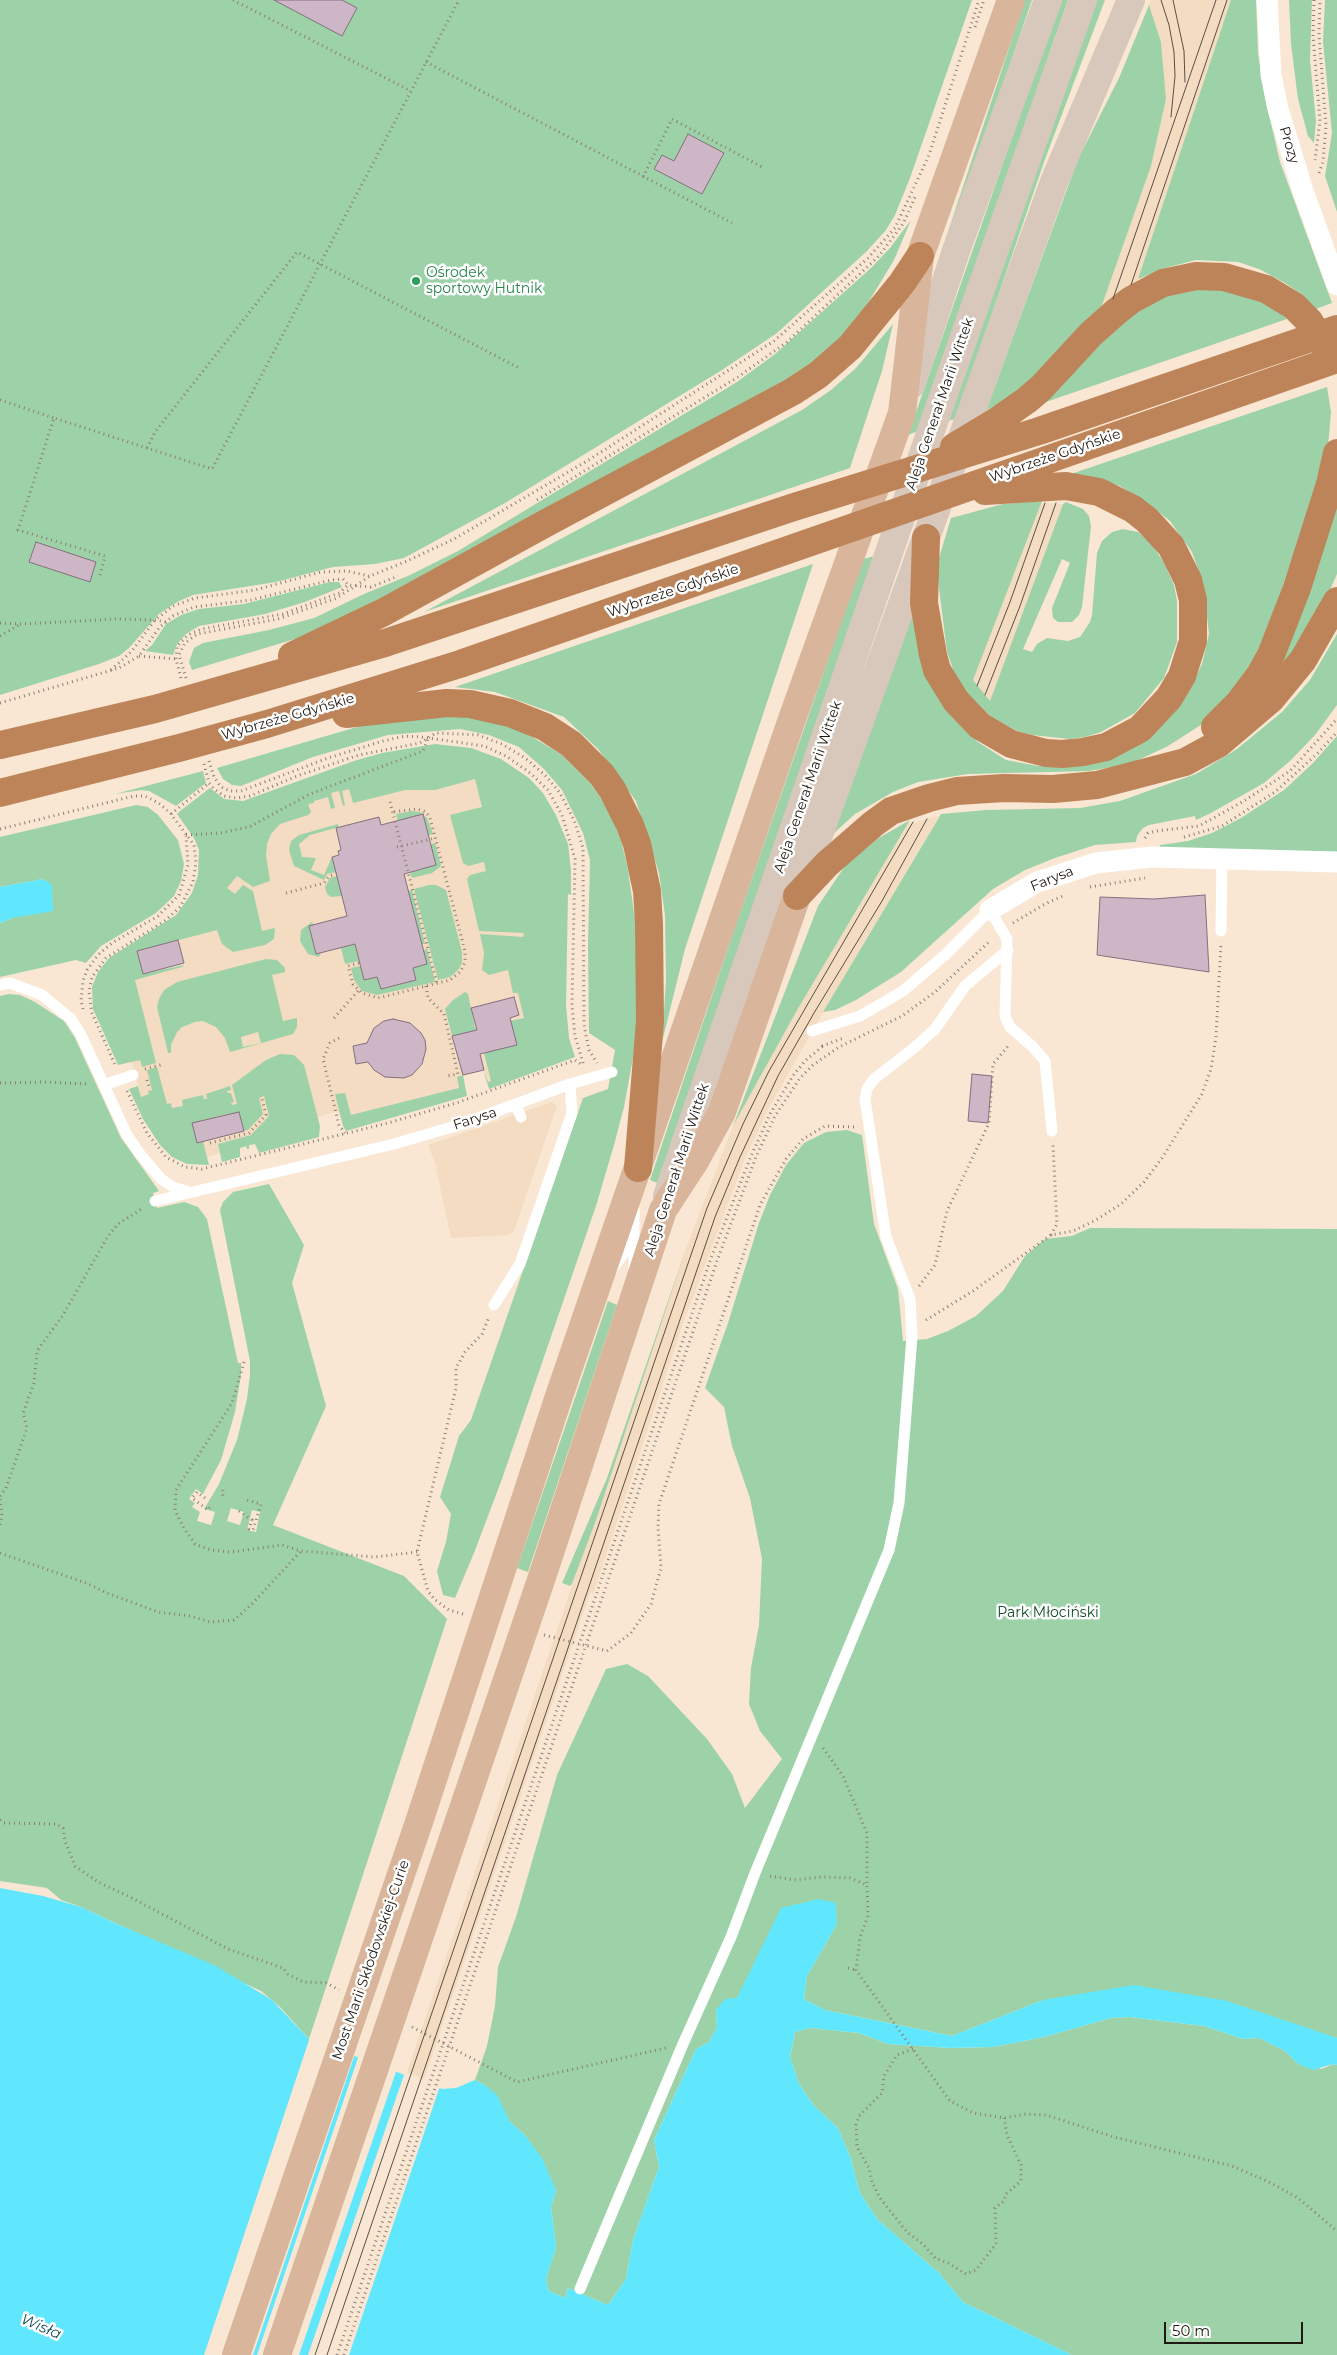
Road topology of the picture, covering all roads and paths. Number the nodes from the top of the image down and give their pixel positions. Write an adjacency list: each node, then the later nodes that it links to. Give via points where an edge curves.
1 (233, 0): 13 (path)
2 (459, 0): 12 (path)
3 (979, 0): 37 (path, via 929,155 894,228 868,258 774,341 674,406 454,539)
4 (984, 0): 33 (path, via 924,177 903,224 879,256 786,342 738,377)
5 (1011, 0): 19 (main road)
6 (1048, 0): 27 (main road)
7 (1083, 0): 119 (main road, Aleja Generał Marii Wittek, via 889,551)
8 (1131, 0): 34 (main road, via 1054,182)
9 (1267, 0): 21 (street, Prozy, via 1271,75 1278,109)
10 (1314, 0): 14 (path, via 1313,36 1320,121)
11 (1320, 0): 17 (path, via 1319,35 1326,126)
12 (426, 62): 13 (path); 16 (path)
13 (411, 91): 20 (path)
14 (1315, 161)
15 (762, 167): 16 (path, via 672,119)
16 (643, 177): 18 (path)
17 (1317, 179)
18 (732, 223)
19 (920, 256): 27 (main road); 49 (highway, via 850,347 818,375 792,392 355,627)
20 (319, 262): 24 (path); 29 (path, via 297,252 156,432); 29 (path, via 212,469)
21 (1337, 285)
22 (1337, 329): 31 (highway, Wybrzeże Gdyńskie, via 1030,434)
23 (1337, 359): 32 (highway, Wybrzeże Gdyńskie)
24 (519, 368)
25 (1337, 375): 31 (highway, via 1309,320 1280,297 1237,279 1205,276 1178,279 1131,300 1091,334 1027,400)
26 (0, 400): 28 (path)
27 (902, 413): 116 (main road)
28 (54, 418): 29 (path); 36 (path, via 18,530 105,556)
29 (147, 448)
30 (1337, 453): 56 (highway, via 1297,588 1260,675 1223,720 1179,755)
31 (925, 465): 49 (highway, Wybrzeże Gdyńskie, via 442,625)
32 (946, 495): 34 (highway, via 1066,486 1100,492 1147,520 1171,546 1188,580 1193,600 1193,641 1182,676 1169,698 1150,720 1106,747 1082,752 1046,753 1011,744 995,736 980,726 956,701 937,670 924,603); 52 (highway, Wybrzeże Gdyńskie, via 460,664)
33 (533, 502)
34 (926, 538): 75 (main road)
35 (407, 572): 39 (path, via 371,587)
36 (100, 575)
37 (370, 576): 39 (path); 41 (path, via 347,571 321,572 255,590 195,598 173,606)
38 (348, 585): 39 (path); 42 (path, via 343,579 331,580 251,600 194,607); 46 (path, via 339,593 283,614 202,628 178,646 176,659)
39 (357, 586): 47 (path, via 337,598 286,617 196,634 185,643)
40 (1337, 601): 56 (highway, via 1303,660 1271,699 1218,744 1185,762)
41 (155, 620): 42 (path); 44 (path); 48 (path, via 132,651)
42 (166, 622): 46 (path)
43 (0, 623): 44 (path)
44 (22, 624): 45 (path)
45 (0, 636)
46 (139, 656): 48 (path)
47 (180, 660)
48 (110, 671): 50 (path)
49 (202, 696): 55 (highway, Wybrzeże Gdyńskie)
50 (0, 703)
51 (1337, 718): 72 (path, via 1290,771 1244,801 1199,826 1148,833 1143,841)
52 (267, 724): 58 (highway, Wybrzeże Gdyńskie); 116 (highway, via 420,704 470,704 510,713 545,727 571,744 602,776 630,825 647,892 650,1021)
53 (1337, 732): 64 (path, via 1320,752 1275,792 1222,826)
54 (428, 739): 57 (path, via 405,736 383,741 241,791 221,787); 61 (path, via 359,755 243,798 224,796 208,781); 63 (path, via 423,751 310,794 249,827); 98 (path, via 436,733 457,733 502,744 536,766 568,806 583,848 584,1025 589,1050); 101 (path, via 484,746 506,756 548,790 562,815 575,859 572,1006 575,1036)
55 (0, 745)
56 (1143, 775): 75 (highway, via 1098,785 1053,789 957,791 891,811 822,869)
57 (214, 777)
58 (0, 793)
59 (390, 802): 60 (path)
60 (393, 812): 65 (path, via 422,810 430,818); 66 (path)
61 (171, 814): 62 (path, via 152,799 134,796); 63 (path)
62 (0, 829)
63 (186, 835): 88 (path, via 188,865 180,895 158,916 98,954 86,970 83,981 81,1001); 104 (path, via 194,845 196,855 193,882 185,901 166,920 106,958 90,985 92,1013)
64 (1182, 837)
65 (436, 838): 66 (path); 82 (path, via 465,958 456,976)
66 (402, 846): 67 (path); 68 (path)
67 (397, 847)
68 (404, 857): 69 (path); 78 (path)
69 (400, 858)
70 (1222, 859): 71 (street, Farysa); 72 (street, Farysa); 77 (lane)
71 (1337, 862)
72 (1139, 866): 76 (street, Farysa, via 1096,863 1065,872 1037,882)
73 (337, 874): 74 (path, via 329,876 324,884)
74 (286, 894)
75 (797, 896): 119 (main road, via 722,1112 695,1161)
76 (990, 910): 80 (lane, via 1007,939); 90 (lane, Farysa, via 903,991 860,1016)
77 (1221, 931): 120 (path, via 1216,1036 1211,1069 1202,1094 1162,1158 1144,1182 1121,1204 1073,1231)
78 (428, 946): 79 (path); 82 (path)
79 (423, 947)
80 (1008, 950): 112 (lane, via 1005,1016 1010,1027 1045,1061); 113 (lane, via 965,986 935,1029 874,1079 865,1099)
81 (359, 963): 85 (path, via 348,966)
82 (437, 984): 84 (path)
83 (0, 985): 107 (lane, via 10,982 58,1007 81,1036)
84 (426, 986): 85 (path, via 378,998); 103 (path, via 428,998 444,1014 458,1074)
85 (358, 990): 89 (path)
86 (912, 1001): 87 (path)
87 (906, 1007)
88 (84, 1014)
89 (334, 1018)
90 (812, 1031)
91 (857, 1032): 95 (path)
92 (339, 1038): 114 (path, via 330,1042 323,1059 339,1125)
93 (1014, 1038): 123 (path, via 993,1064 990,1123 947,1211 935,1265)
94 (813, 1046): 95 (path)
95 (823, 1046): 154 (path, via 806,1060 787,1084 751,1156 711,1258)
96 (839, 1046): 155 (path, via 800,1078 775,1116 756,1157 717,1261)
97 (164, 1064): 108 (path, via 144,1068)
98 (597, 1064)
99 (578, 1067): 101 (path)
100 (612, 1072): 101 (lane, Farysa)
101 (586, 1073): 106 (lane, Farysa); 114 (path, via 575,1060 456,1103)
102 (133, 1075): 104 (lane)
103 (447, 1076)
104 (121, 1078): 107 (lane); 114 (path, via 147,1133 166,1157 185,1167 209,1168)
105 (0, 1084): 107 (path)
106 (570, 1084): 110 (lane, Farysa); 125 (lane, via 572,1113 520,1264)
107 (104, 1085): 117 (lane, via 128,1135 152,1170 173,1187)
108 (150, 1089)
109 (262, 1099): 115 (path, via 266,1115 249,1133)
110 (516, 1105): 111 (lane); 117 (lane, Farysa, via 411,1139)
111 (521, 1117)
112 (1052, 1131): 120 (path, via 1057,1224)
113 (872, 1133): 123 (lane, via 886,1238); 138 (path, via 851,1126 825,1126 803,1139 786,1159 760,1205 659,1504 660,1568 651,1604 631,1633)
114 (345, 1134)
115 (210, 1143)
116 (637, 1173): 121 (lane); 122 (main road)
117 (189, 1192): 118 (lane, Farysa)
118 (155, 1201): 129 (path, via 118,1224 108,1236 63,1316 37,1351 34,1383 23,1412 27,1428)
119 (666, 1201): 121 (lane); 124 (main road, Aleja Generał Marii Wittek)
120 (1051, 1235): 126 (path, via 925,1321)
121 (634, 1240): 122 (lane); 124 (lane)
122 (596, 1292): 152 (main road, Most Marii Skłodowskiej-Curie)
123 (910, 1299): 126 (lane)
124 (633, 1302): 153 (main road, Aleja Generał Marii Wittek)
125 (494, 1305): 136 (path, via 482,1334 465,1352 456,1368 456,1388 417,1552 375,1557)
126 (912, 1337): 139 (lane, via 899,1502 889,1550)
127 (244, 1362): 136 (path, via 232,1403 176,1490 175,1510 195,1544 211,1550 231,1552 282,1545)
128 (223, 1490): 131 (path)
129 (0, 1498): 135 (path)
130 (205, 1498): 133 (path, via 197,1492 192,1498 208,1510 210,1506)
131 (226, 1499)
132 (245, 1502): 134 (path, via 261,1504 253,1530 249,1529 252,1520)
133 (212, 1508)
134 (239, 1511)
135 (0, 1525)
136 (301, 1551): 137 (path, via 234,1620 210,1622 158,1612)
137 (0, 1553)
138 (606, 1650)
139 (814, 1735): 141 (lane); 142 (path, via 843,1776 867,1833)
140 (0, 1820): 145 (path, via 4,1823 56,1824 63,1828 74,1866 98,1882 228,1949 283,1968 303,1982 326,1983)
141 (755, 1873): 142 (path, via 794,1880 850,1878); 147 (lane)
142 (867, 1885): 144 (path, via 868,1916 860,1937)
143 (848, 1968): 144 (path)
144 (856, 1970): 148 (path)
145 (343, 1992)
146 (411, 2026): 147 (path, via 517,2082)
147 (683, 2044): 151 (lane)
148 (913, 2049): 149 (path, via 950,2101 973,2113); 149 (path, via 897,2055 884,2076 882,2093 860,2116 856,2125 857,2147 880,2198 907,2232 935,2258 966,2274 976,2270 996,2244 995,2208 1021,2181 1021,2165 1007,2135)
149 (1004, 2118): 150 (path, via 1046,2115 1114,2137 1232,2166 1298,2198)
150 (1337, 2231)
151 (580, 2289)
152 (236, 2355)
153 (277, 2355)
154 (337, 2355)
155 (344, 2355)

